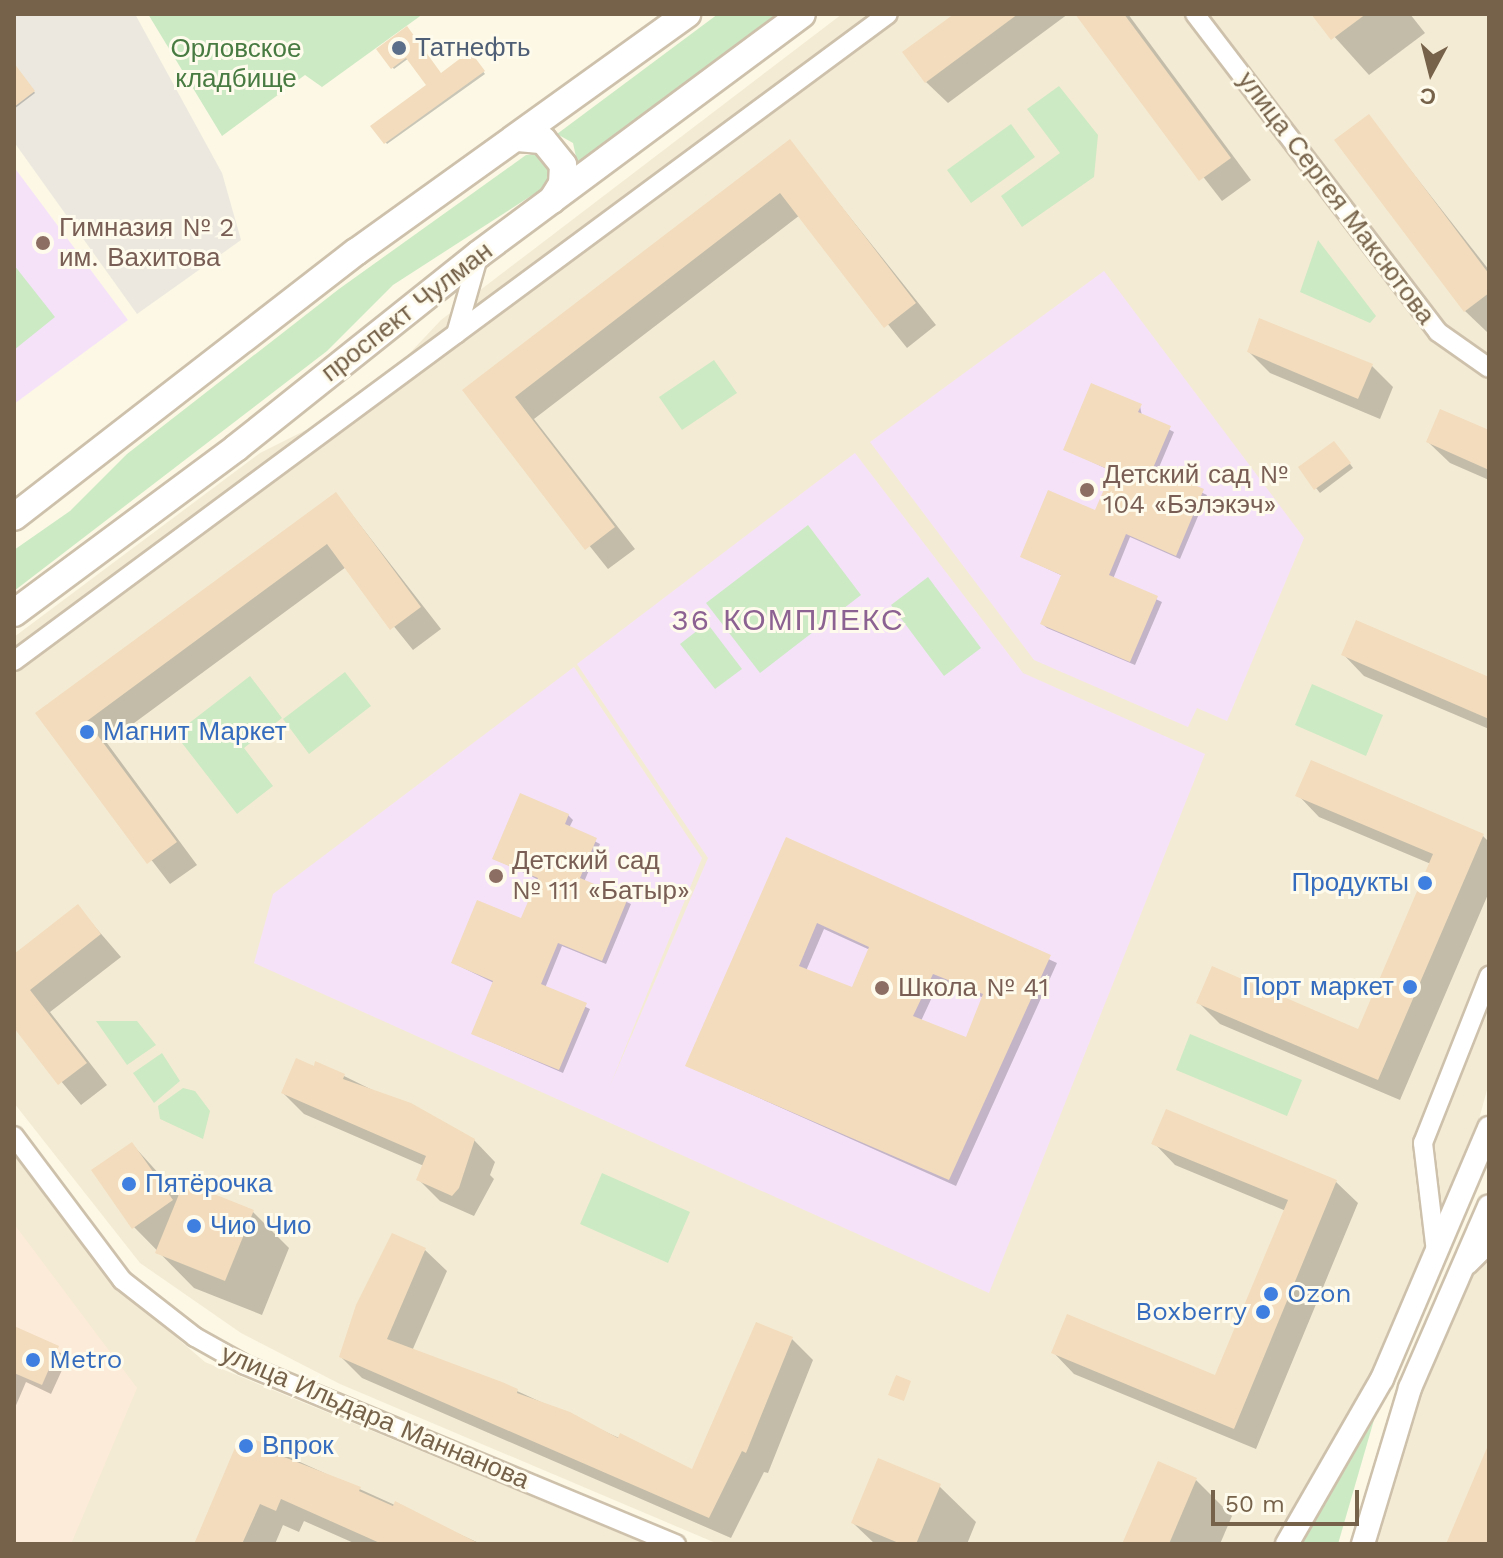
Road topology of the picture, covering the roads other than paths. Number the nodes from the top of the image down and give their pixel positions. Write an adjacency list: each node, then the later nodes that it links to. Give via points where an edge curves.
1 (687, 14): 5 (main road)
2 (802, 14): 6 (main road, проспект Чулман)
3 (888, 14): 8 (street)
4 (1195, 14): 9 (street, улица Сергея Максютова, via 1438,332)
5 (518, 138): 6 (main road, via 543,140 563,165 562,184); 10 (main road, via 356,252)
6 (552, 200): 7 (main road, проспект Чулман)
7 (479, 254): 8 (street); 11 (main road, проспект Чулман, via 236,448)
8 (456, 334): 12 (street)
9 (1489, 368)
10 (14, 517)
11 (14, 613)
12 (14, 661)
13 (1489, 976): 18 (street, via 1423,1143)
14 (1489, 1128): 18 (street)
15 (14, 1136): 20 (street, улица Ильдара Маннанова, via 122,1280 195,1337 255,1369)
16 (1489, 1206): 19 (street)
17 (1489, 1244): 19 (street)
18 (1437, 1255): 21 (street, via 1382,1379)
19 (1462, 1274): 22 (street, via 1410,1388)
20 (676, 1544)
21 (1287, 1544)
22 (1363, 1544)

